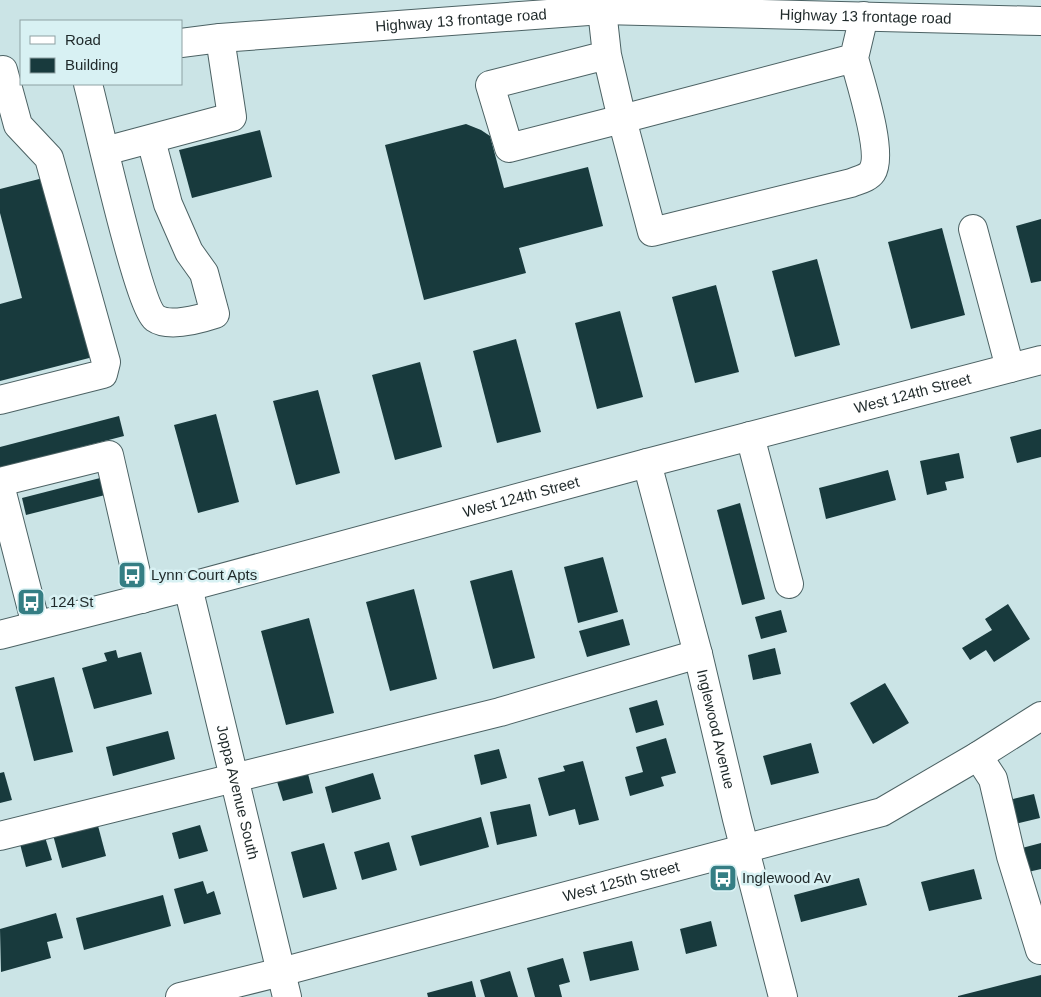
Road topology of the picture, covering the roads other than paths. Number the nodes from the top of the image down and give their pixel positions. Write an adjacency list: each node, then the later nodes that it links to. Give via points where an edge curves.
1 (602, 10): 2 (street, Highway 13 frontage road); 4 (street, Highway 13 frontage road); 6 (street)
2 (864, 16): 3 (street, Highway 13 frontage road); 7 (street)
3 (1041, 21)
4 (220, 38): 5 (street, Highway 13 frontage road); 12 (street, via 232,118)
5 (182, 43)
6 (606, 55): 10 (street); 10 (street, via 490,85 509,148)
7 (854, 58): 10 (street); 10 (street, via 876,155 870,174 851,183 652,232)
8 (8, 69): 11 (street)
9 (88, 85): 13 (street)
10 (622, 119)
11 (9, 127): 17 (street, via 49,158 106,362 103,374)
12 (151, 140): 13 (street); 13 (street, via 168,204 189,252 204,273 215,314 203,318 168,322 155,318 145,300 134,265)
13 (105, 151)
14 (973, 229): 16 (street)
15 (1041, 360): 16 (street, West 124th Street)
16 (1010, 368): 18 (street, West 124th Street)
17 (0, 400)
18 (750, 436): 19 (street, West 124th Street); 21 (street)
19 (648, 463): 22 (street, West 124th Street); 26 (street, Inglewood Avenue)
20 (0, 483): 23 (street, via 109,455); 24 (street)
21 (789, 584)
22 (188, 587): 23 (street, West 124th Street); 29 (street, Joppa Avenue South)
23 (142, 599): 24 (street, West 124th Street)
24 (36, 625): 25 (street, West 124th Street)
25 (0, 634)
26 (698, 654): 29 (street, via 500,712); 31 (street, Inglewood Avenue)
27 (1041, 716): 28 (street, West 125th Street)
28 (978, 756): 31 (street, West 125th Street, via 882,812); 32 (street, via 994,779 1011,856)
29 (234, 777): 30 (street); 33 (street, Joppa Avenue South)
30 (0, 836)
31 (745, 849): 33 (street, West 125th Street); 35 (street, Inglewood Avenue)
32 (1040, 950)
33 (284, 984): 34 (street, West 125th Street)
34 (180, 997)
35 (783, 997)

